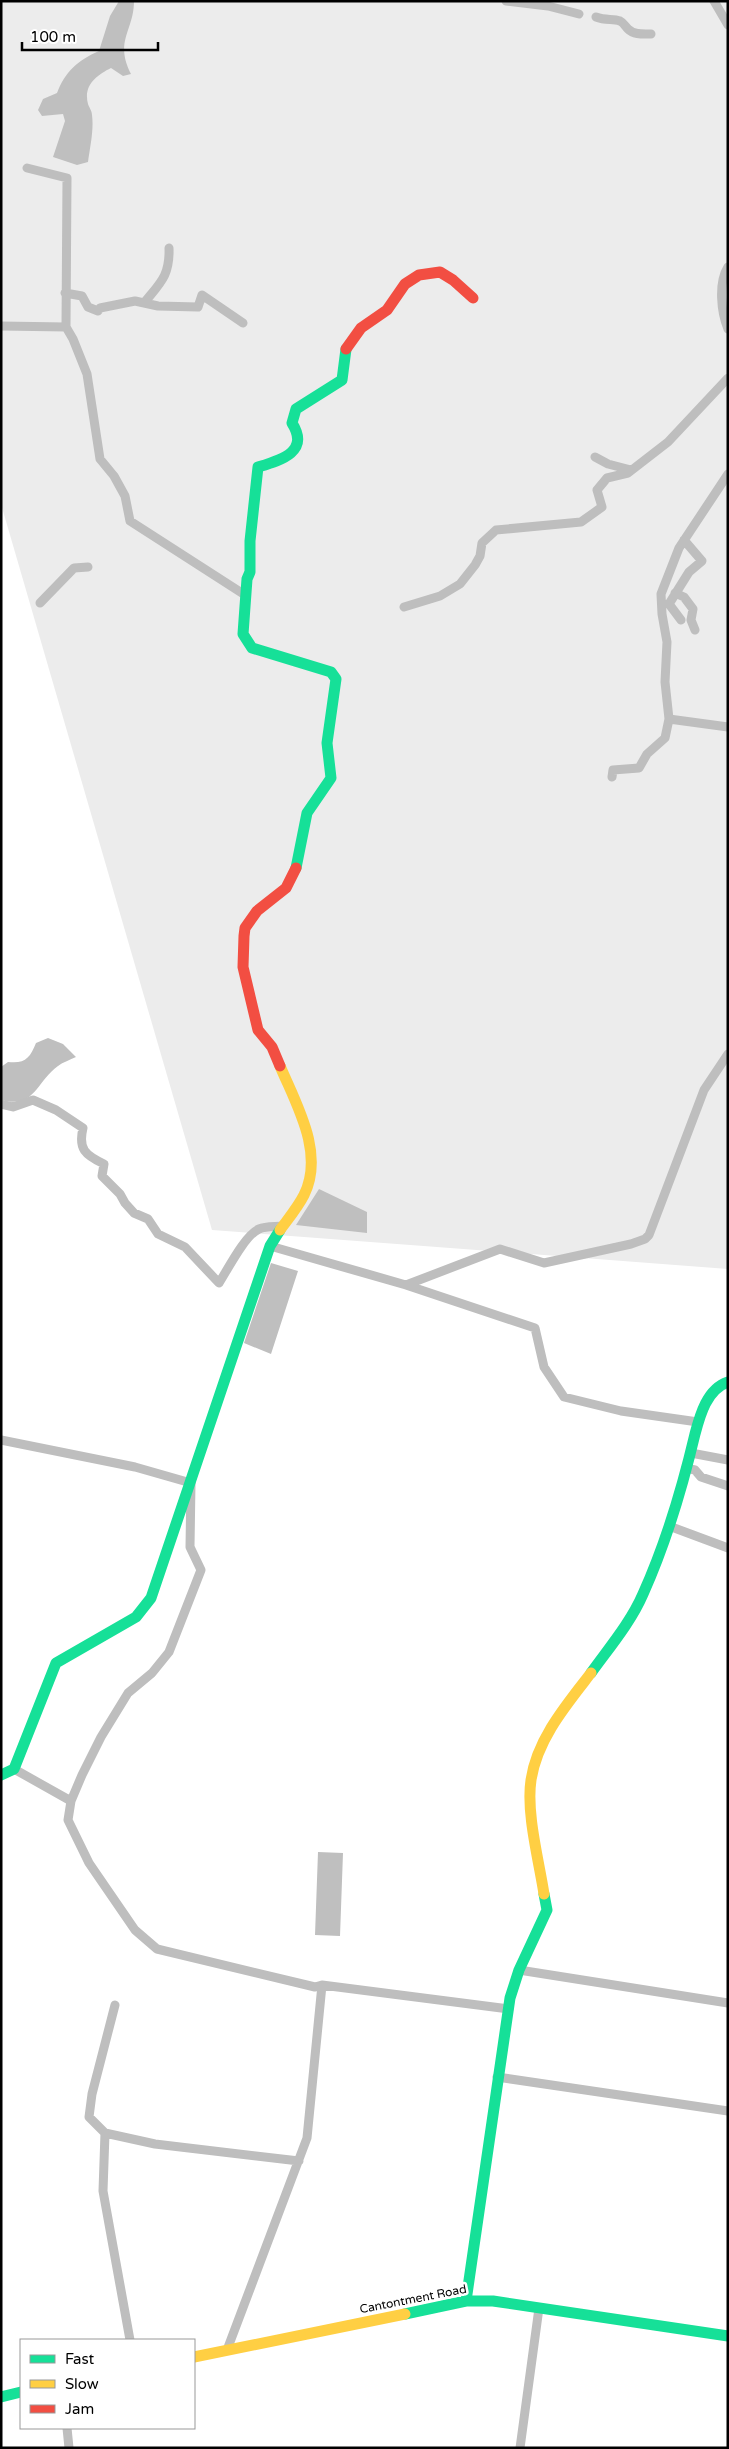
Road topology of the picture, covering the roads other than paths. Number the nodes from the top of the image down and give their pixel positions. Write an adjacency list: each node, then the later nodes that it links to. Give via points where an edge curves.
1 (506, 1): 3 (street)
2 (714, 1): 5 (street)
3 (579, 14)
4 (596, 17): 6 (street, via 623,22 629,31 640,35)
5 (728, 25)
6 (651, 34)
7 (27, 168): 10 (street, via 67,178)
8 (169, 248): 12 (street, via 169,265)
9 (728, 267): 16 (street, via 723,275 723,316)
10 (65, 293): 12 (street, via 82,296 88,307 98,311 117,304); 15 (street)
11 (473, 298): 24 (street, via 439,272 425,272 412,280 402,288 388,309 362,327 347,347 342,380 296,409 292,423 300,439 297,447 287,456 258,467 250,572)
12 (144, 303): 13 (street, via 198,307 202,296)
13 (243, 323)
14 (1, 326): 15 (street)
15 (66, 327): 24 (street, via 87,374 100,459 125,496 130,521)
16 (728, 329)
17 (728, 378): 19 (street, via 668,442)
18 (595, 457): 19 (street)
19 (631, 470): 26 (street, via 607,478 597,490 602,507 581,522 496,530 482,543 477,561 460,584 440,596)
20 (728, 474): 21 (street)
21 (684, 540): 23 (street, via 702,561 689,572); 29 (street, via 661,594 667,642 665,682)
22 (88, 567): 25 (street, via 74,568)
23 (675, 593): 27 (street, via 669,604); 28 (street, via 684,597 686,604 693,609)
24 (245, 595): 34 (street, via 243,634 252,648 331,672 336,679 328,743 331,778 307,812 299,863 286,888 257,912 245,928 244,936 243,967 258,1030 272,1046 311,1150 309,1180 304,1195)
25 (40, 602)
26 (404, 607)
27 (681, 620)
28 (694, 630)
29 (669, 719): 30 (street); 31 (street, via 664,738 647,754 639,768 613,770)
30 (728, 727)
31 (612, 777)
32 (728, 1054): 36 (street, via 704,1090 645,1239 544,1263 500,1249)
33 (1, 1104): 34 (street, via 13,1107 33,1100 83,1128 80,1141 83,1148 94,1160 104,1164 102,1176 125,1204 134,1213 148,1218 158,1234 185,1247 220,1283 229,1263 248,1236 260,1228)
34 (283, 1226): 35 (street)
35 (270, 1246): 36 (street); 43 (street)
36 (406, 1286): 38 (street, via 535,1328 544,1367 564,1396 621,1411)
37 (728, 1382): 38 (street, via 709,1396)
38 (698, 1422): 40 (street)
39 (1, 1440): 43 (street, via 135,1467)
40 (691, 1453): 41 (street); 42 (street)
41 (728, 1460)
42 (686, 1468): 44 (street); 45 (street)
43 (191, 1483): 47 (street, via 151,1598 136,1617 56,1663); 49 (street, via 190,1547 201,1570 169,1652 128,1693 97,1745)
44 (728, 1486)
45 (669, 1526): 46 (street); 50 (street, via 643,1595 618,1636 558,1717 531,1780 532,1822 547,1910)
46 (728, 1548)
47 (14, 1769): 48 (street); 49 (street)
48 (1, 1775)
49 (71, 1801): 51 (street, via 68,1820 89,1863 134,1930 157,1949 315,1987)
50 (519, 1970): 52 (street); 54 (street)
51 (322, 1985): 54 (street); 58 (street, via 307,2138)
52 (728, 2003)
53 (115, 2004): 57 (street, via 89,2117)
54 (509, 2009): 55 (street)
55 (497, 2077): 56 (street); 59 (street)
56 (728, 2111)
57 (105, 2133): 58 (street, via 155,2144); 62 (street, via 103,2191)
58 (298, 2161): 63 (street)
59 (466, 2301): 60 (street, Cantontment Road, via 493,2301); 63 (street, Cantontment Road)
60 (539, 2308): 61 (street, Cantontment Road); 69 (street)
61 (728, 2336)
62 (130, 2339)
63 (227, 2350): 64 (street, Cantontment Road)
64 (195, 2357)
65 (20, 2392): 66 (street)
66 (1, 2397)
67 (67, 2429): 68 (street)
68 (69, 2448)
69 (520, 2448)

